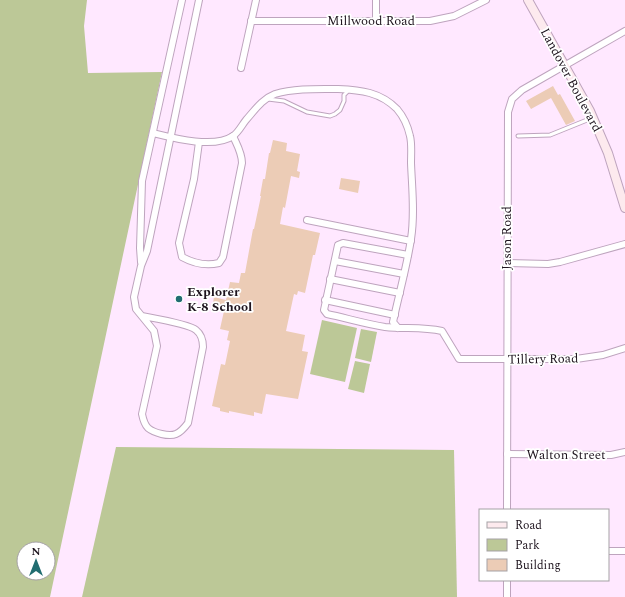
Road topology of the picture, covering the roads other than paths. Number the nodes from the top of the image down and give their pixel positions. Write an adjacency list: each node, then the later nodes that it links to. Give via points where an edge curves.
1 (182, 0): 15 (street)
2 (199, 0): 18 (street)
3 (256, 0): 7 (street)
4 (376, 0): 8 (street)
5 (486, 0): 8 (street, Millwood Road, via 442,20)
6 (528, 0): 10 (street, Landover Boulevard)
7 (251, 21): 8 (street, Millwood Road); 11 (street)
8 (376, 21)
9 (625, 31): 10 (street, Jason Road)
10 (565, 65): 14 (street, Landover Boulevard); 26 (street, Jason Road, via 517,93 510,105)
11 (241, 68)
12 (350, 90): 13 (street, via 312,89 275,94); 13 (lane, via 344,95 340,110 330,116 307,112 284,101); 22 (street, via 376,95 398,110 404,120 410,137)
13 (266, 99): 16 (street)
14 (593, 118): 17 (lane, via 550,135); 20 (street, Landover Boulevard, via 608,153)
15 (153, 133): 18 (street); 27 (street, via 142,190)
16 (233, 136): 19 (street); 19 (street, via 242,163 223,257 219,263 211,265 182,257 179,243 194,179)
17 (518, 136)
18 (170, 137): 19 (street); 27 (street, via 147,251)
19 (199, 142)
20 (625, 208)
21 (307, 220): 22 (street)
22 (411, 241): 24 (street)
23 (625, 244): 26 (street, via 548,264)
24 (408, 255): 25 (street, via 343,243 338,245); 28 (street)
25 (334, 261): 28 (street); 29 (street)
26 (507, 263): 36 (street, Jason Road)
27 (141, 266): 33 (street, via 134,297 136,309)
28 (404, 274): 30 (street)
29 (330, 279): 30 (street); 31 (street)
30 (400, 293): 32 (street)
31 (325, 300): 32 (street); 34 (street, via 324,310 327,314)
32 (395, 315): 34 (street, via 394,322)
33 (142, 316): 33 (street, via 154,330 157,346 142,414 143,420 149,430 175,435 188,423 203,346 202,338 196,329)
34 (398, 328): 36 (street, Tillery Road, via 428,328 442,331 459,359)
35 (625, 348): 36 (street, Tillery Road, via 603,355 576,359)
36 (507, 359): 38 (street, Jason Road)
37 (625, 452): 38 (street, Walton Street, via 611,455)
38 (507, 454): 39 (street, Jason Road)
39 (507, 509)
40 (625, 550): 41 (street)
41 (609, 551)
42 (507, 581): 43 (street)
43 (507, 597)

